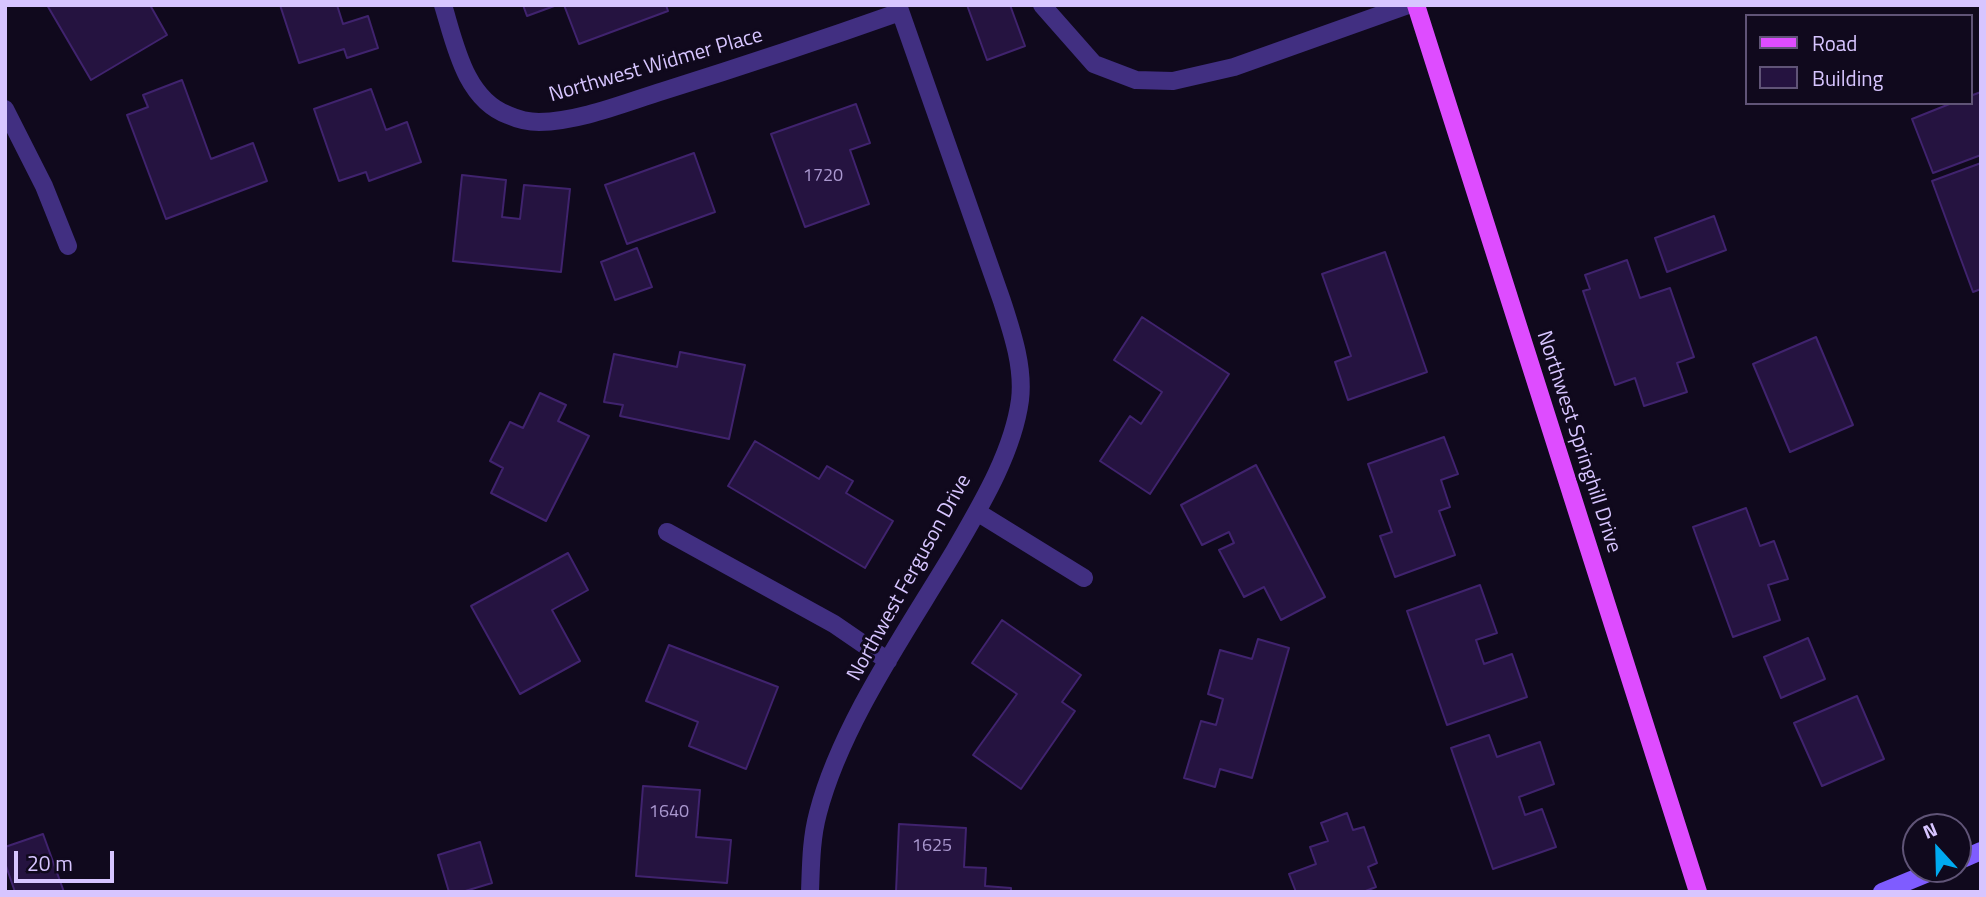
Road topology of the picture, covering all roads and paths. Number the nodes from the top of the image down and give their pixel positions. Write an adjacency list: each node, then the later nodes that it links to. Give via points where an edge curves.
1 (443, 5): 5 (street, Northwest Widmer Place, via 461,66 481,96 506,115 537,122 568,119 777,55)
2 (1042, 5): 3 (street, via 1094,64 1136,79 1173,82 1234,67)
3 (1408, 5)
4 (1416, 5): 14 (main road, Northwest Springhill Drive)
5 (899, 8): 8 (street, Northwest Ferguson Drive, via 1017,351 1020,399 1009,440)
6 (5, 109): 7 (street)
7 (68, 246)
8 (977, 512): 10 (street); 11 (street, Northwest Ferguson Drive)
9 (667, 532): 11 (street, via 834,625)
10 (1084, 578)
11 (888, 661): 13 (street, Northwest Ferguson Drive, via 834,769 818,813)
12 (1904, 883): 15 (street)
13 (810, 892)
14 (1698, 892)
15 (1882, 892)

